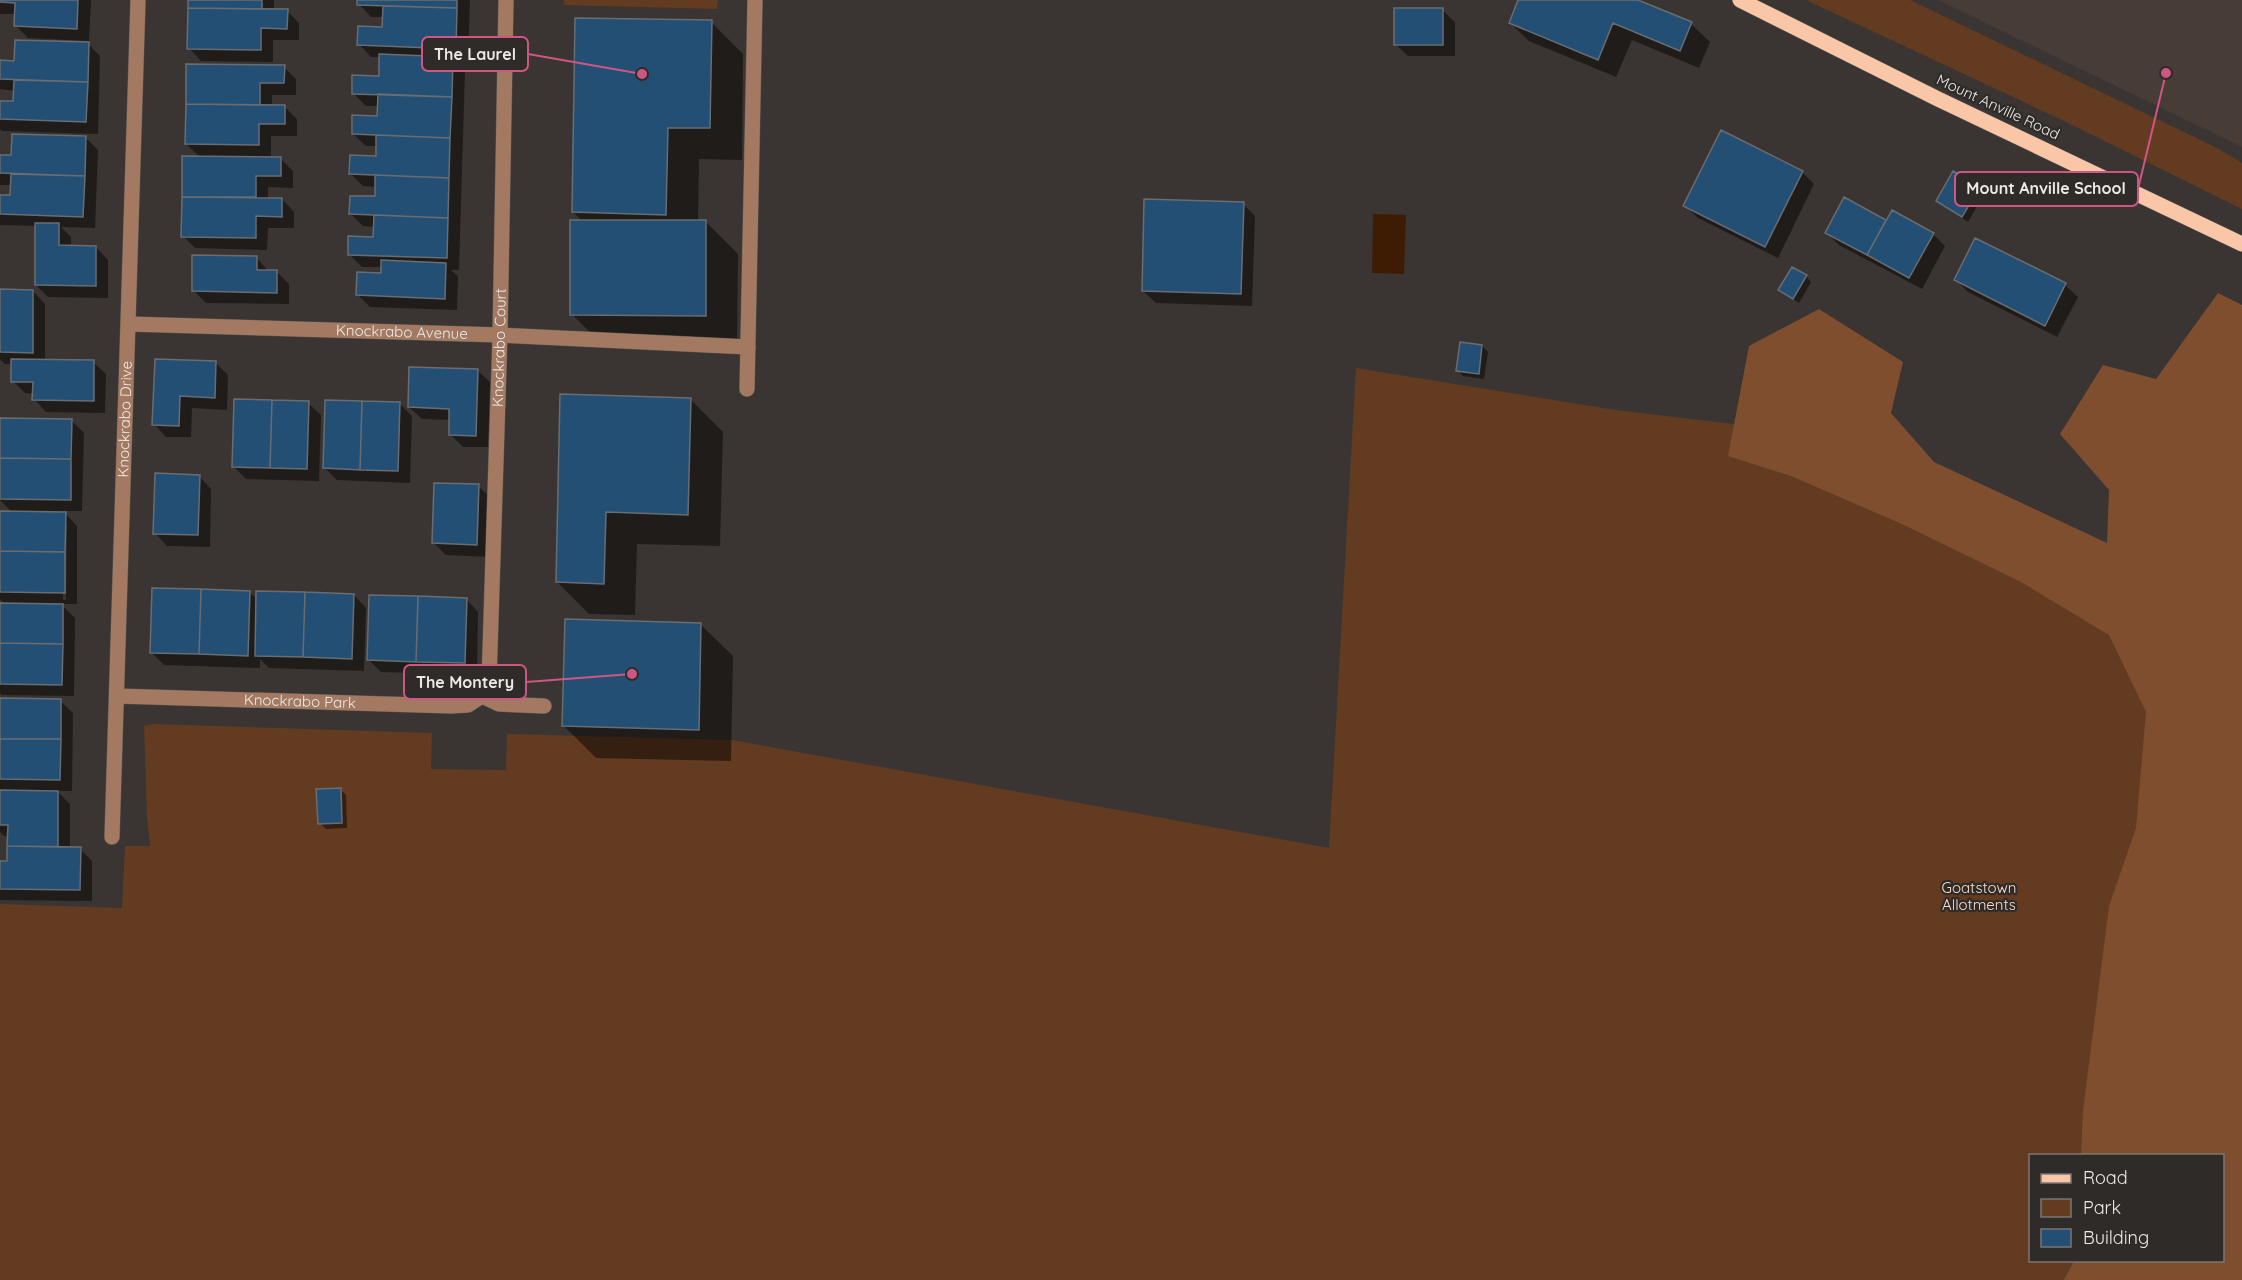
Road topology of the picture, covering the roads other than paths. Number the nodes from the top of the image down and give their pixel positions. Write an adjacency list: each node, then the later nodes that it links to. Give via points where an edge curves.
1 (138, 0): 6 (street, Knockrabo Drive)
2 (506, 0): 7 (street, Knockrabo Court)
3 (755, 0): 8 (street)
4 (1740, 0): 5 (main road, Mount Anville Road)
5 (2242, 244)
6 (129, 324): 7 (street, Knockrabo Avenue); 10 (street, Knockrabo Drive)
7 (500, 335): 8 (street, Knockrabo Avenue); 11 (street, Knockrabo Court, via 489,681)
8 (748, 347): 9 (street)
9 (747, 388)
10 (117, 696): 11 (street, Knockrabo Park, via 451,706 468,705); 13 (street, Knockrabo Drive)
11 (482, 696): 12 (street, via 499,704)
12 (544, 706)
13 (112, 837)

